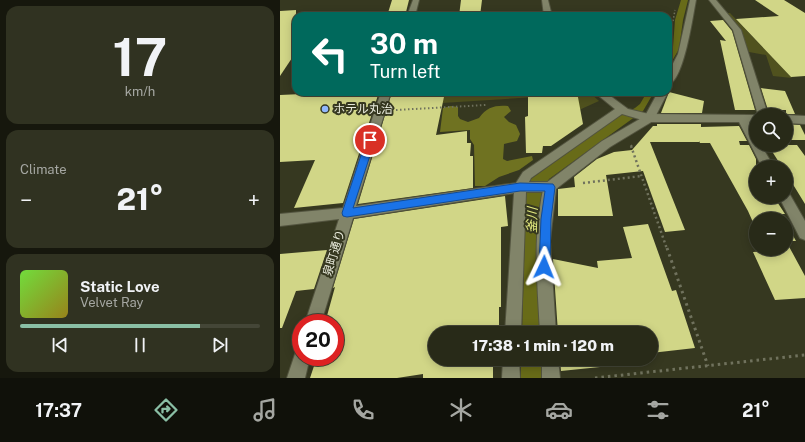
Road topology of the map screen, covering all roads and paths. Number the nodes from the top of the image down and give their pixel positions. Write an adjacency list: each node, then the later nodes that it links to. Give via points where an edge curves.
1 (416, 0): 5 (street)
2 (545, 0): 6 (street)
3 (693, 0): 7 (street, via 682,54)
4 (712, 0): 12 (street, via 737,30)
5 (412, 12)
6 (547, 12)
7 (672, 74)
8 (385, 96): 14 (street, 泉町通り)
9 (604, 96): 13 (street)
10 (661, 96): 15 (street)
11 (486, 105): 14 (path)
12 (761, 108)
13 (622, 109): 15 (street); 24 (street, via 527,175)
14 (380, 111): 27 (street, 泉町通り)
15 (649, 118): 16 (street); 20 (street)
16 (742, 119): 17 (street); 21 (street)
17 (749, 119)
18 (793, 120): 19 (street)
19 (805, 120)
20 (627, 131): 22 (path); 25 (street)
21 (749, 132)
22 (642, 176): 23 (path); 37 (path)
23 (581, 183)
24 (520, 187): 25 (street); 27 (street); 31 (street)
25 (550, 187): 32 (street, via 544,267)
26 (789, 204): 29 (street)
27 (347, 213): 28 (street); 30 (street, 泉町通り)
28 (280, 220)
29 (805, 234)
30 (316, 314)
31 (513, 326)
32 (548, 326)
33 (805, 355): 37 (path)
34 (299, 366): 38 (street)
35 (511, 366): 39 (street)
36 (550, 366): 40 (street)
37 (708, 366): 41 (path)
38 (296, 378)
39 (511, 378)
40 (551, 378)
41 (595, 378)

